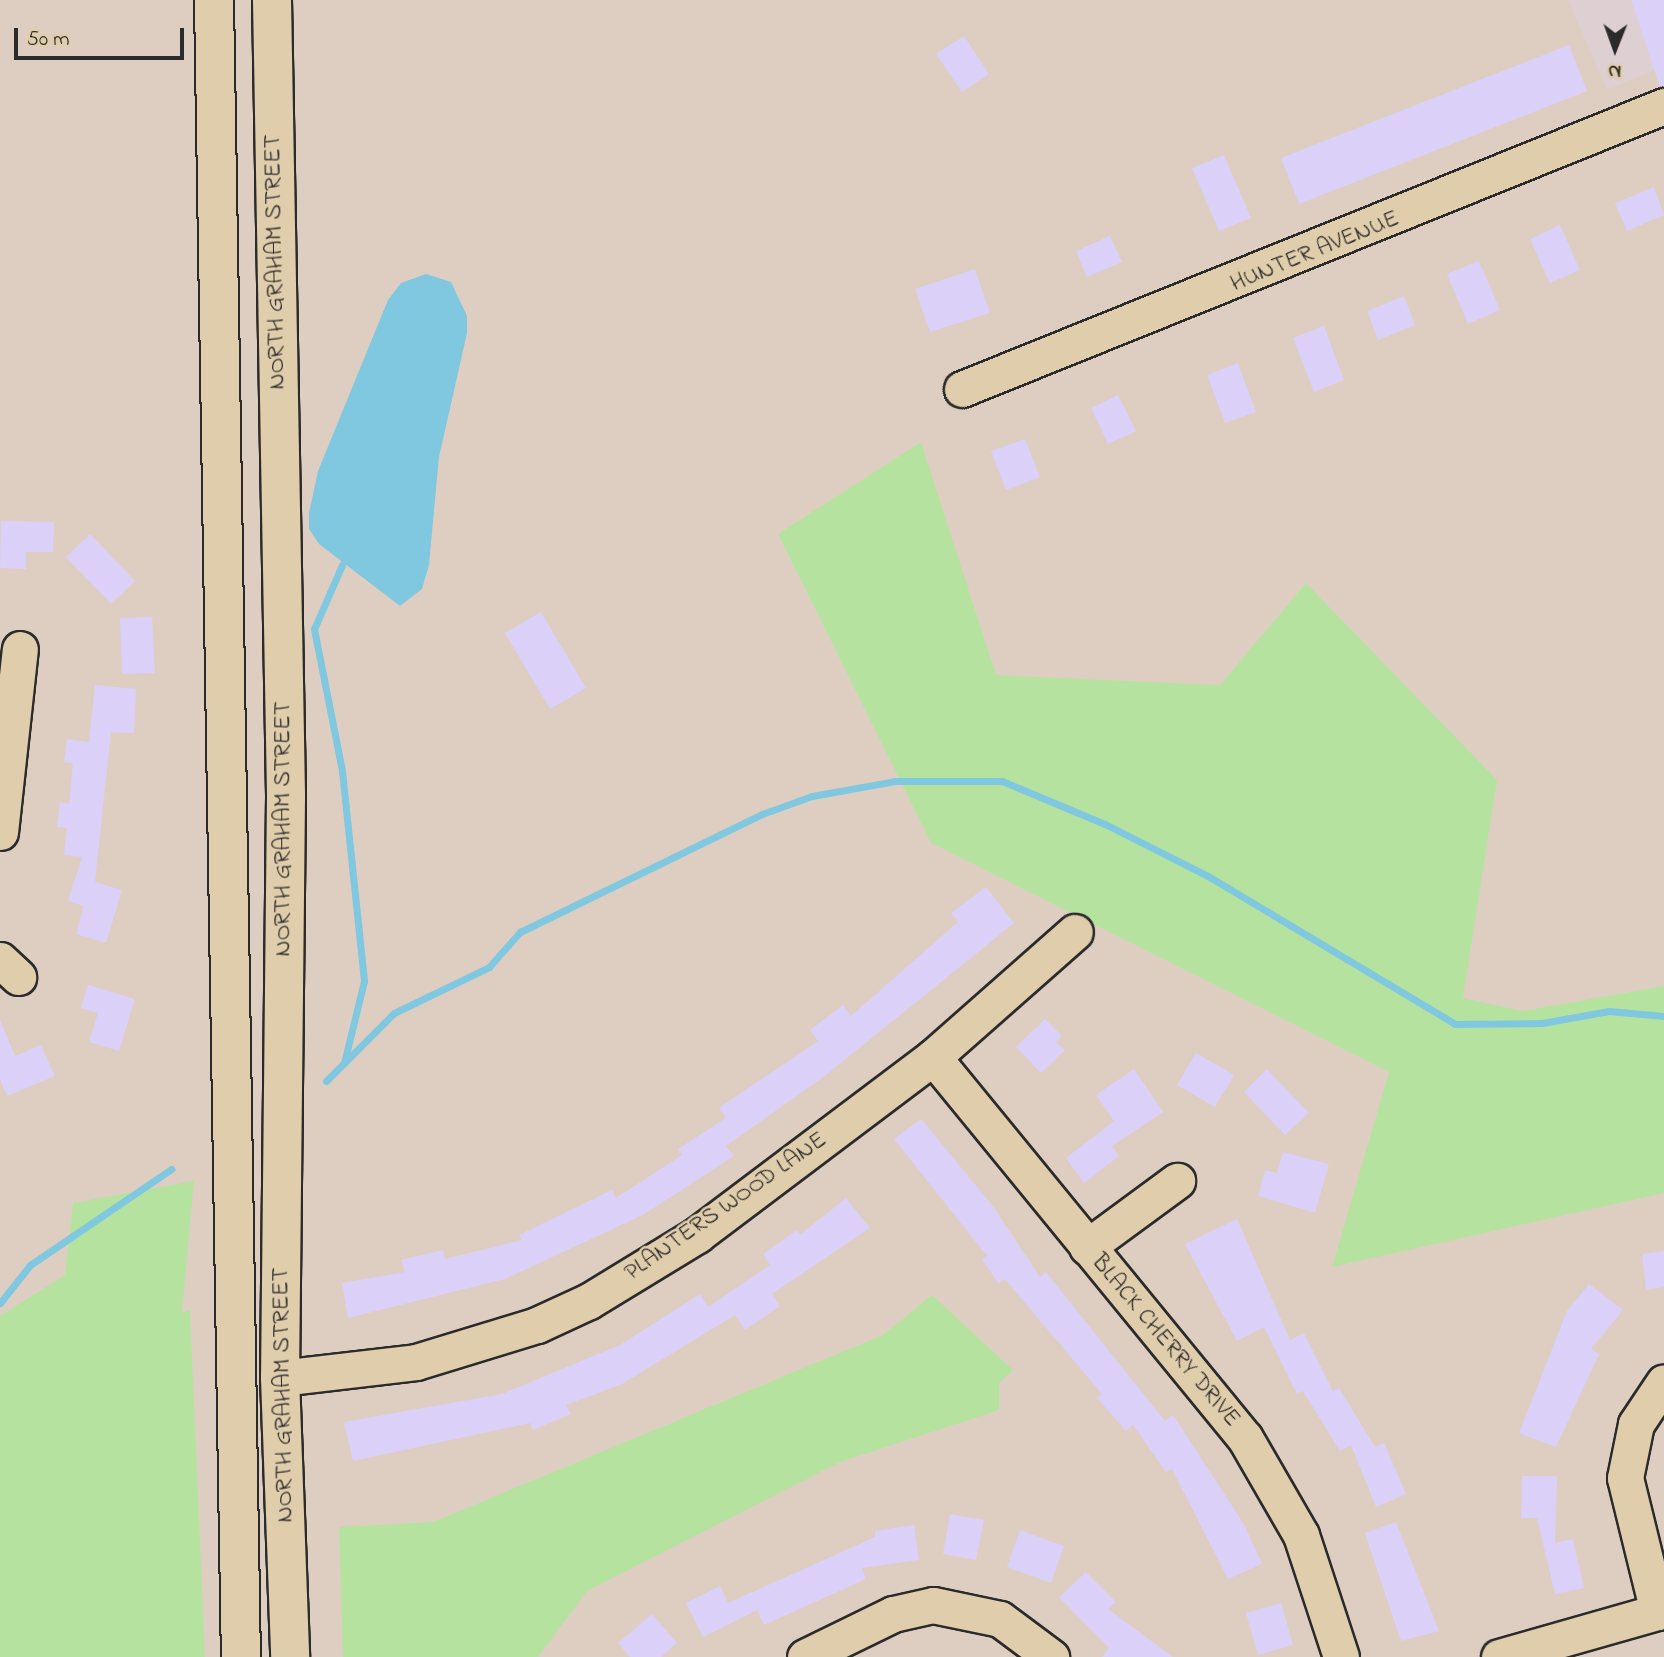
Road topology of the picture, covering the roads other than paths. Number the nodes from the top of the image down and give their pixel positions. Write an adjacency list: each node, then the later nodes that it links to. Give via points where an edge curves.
1 (214, 0): 14 (main road, NORTH GRAHAM STREET)
2 (272, 0): 11 (main road, NORTH GRAHAM STREET, via 286,797)
3 (1664, 106): 4 (street, HUNTER AVENUE, via 1272,269)
4 (962, 389)
5 (20, 649): 6 (street)
6 (0, 832)
7 (1075, 932): 8 (street, PLANTERS WOOD LANE)
8 (933, 1057): 10 (street, BLACK CHERRY DRIVE); 11 (street, PLANTERS WOOD LANE, via 696,1235 589,1301 537,1325 416,1362)
9 (1177, 1181): 10 (street)
10 (1087, 1247): 18 (street, BLACK CHERRY DRIVE, via 1205,1387 1269,1476 1301,1535)
11 (280, 1378): 15 (main road, NORTH GRAHAM STREET)
12 (1664, 1382): 13 (street, via 1636,1424 1625,1478)
13 (1661, 1611): 19 (street)
14 (241, 1657)
15 (290, 1657)
16 (805, 1657): 17 (street, via 893,1614 933,1605 1000,1619)
17 (1051, 1657)
18 (1341, 1657)
19 (1499, 1657)

